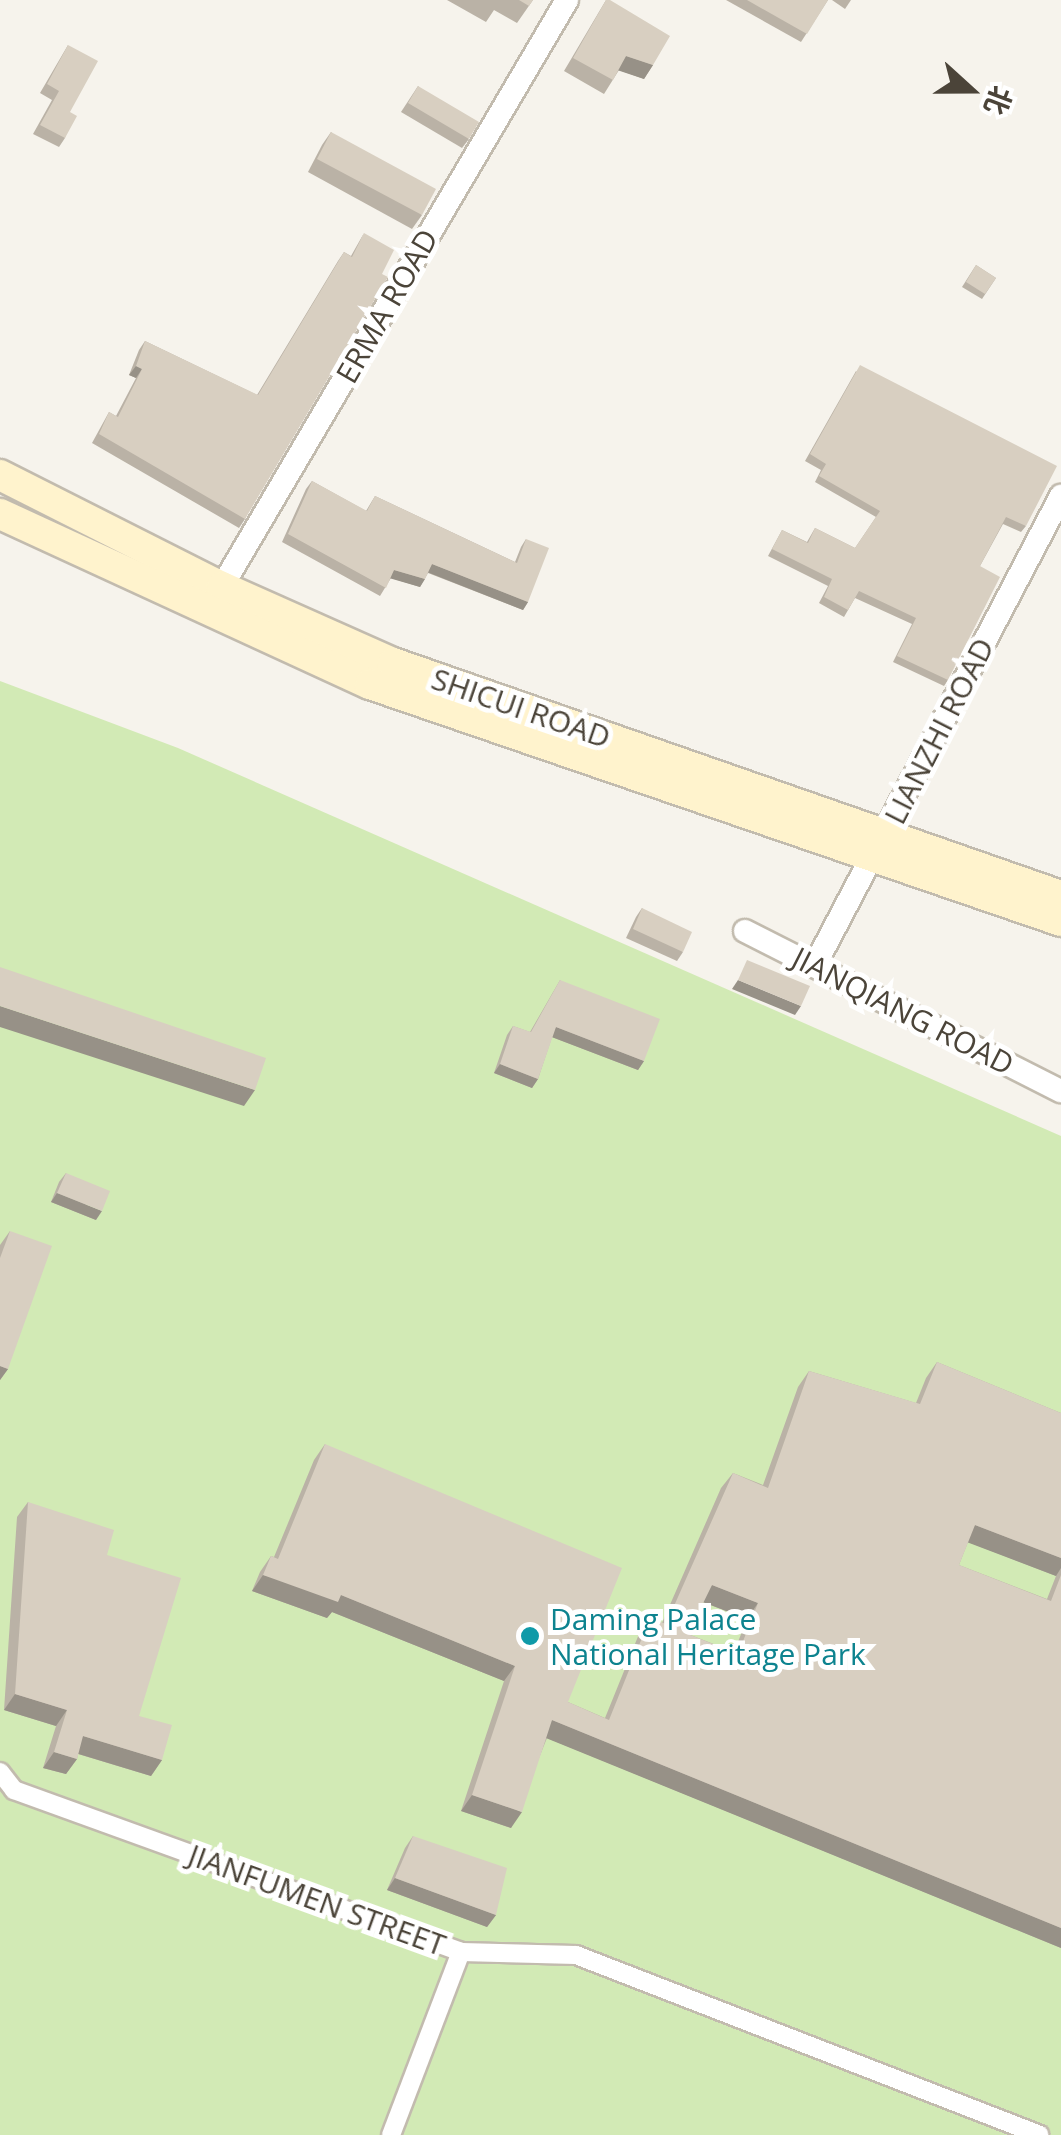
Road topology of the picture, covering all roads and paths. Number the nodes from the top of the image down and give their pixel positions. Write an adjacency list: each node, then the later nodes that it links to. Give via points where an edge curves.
1 (567, 0): 5 (street, ERMA ROAD)
2 (0, 475): 5 (main road, SHICUI ROAD)
3 (1061, 496): 6 (street, LIANZHI ROAD)
4 (0, 514): 5 (main road, SHICUI ROAD)
5 (214, 599): 6 (main road, SHICUI ROAD)
6 (878, 845): 7 (main road, SHICUI ROAD); 8 (main road, SHICUI ROAD); 10 (street, LIANZHI ROAD)
7 (1061, 896)
8 (1061, 921)
9 (745, 931): 10 (street, JIANQIANG ROAD)
10 (815, 965): 11 (street, JIANQIANG ROAD)
11 (1061, 1091)
12 (0, 1772): 13 (street, JIANFUMEN STREET, via 14,1790)
13 (462, 1952): 14 (street); 15 (street, JIANFUMEN STREET, via 576,1955)
14 (391, 2135)
15 (1039, 2135)

